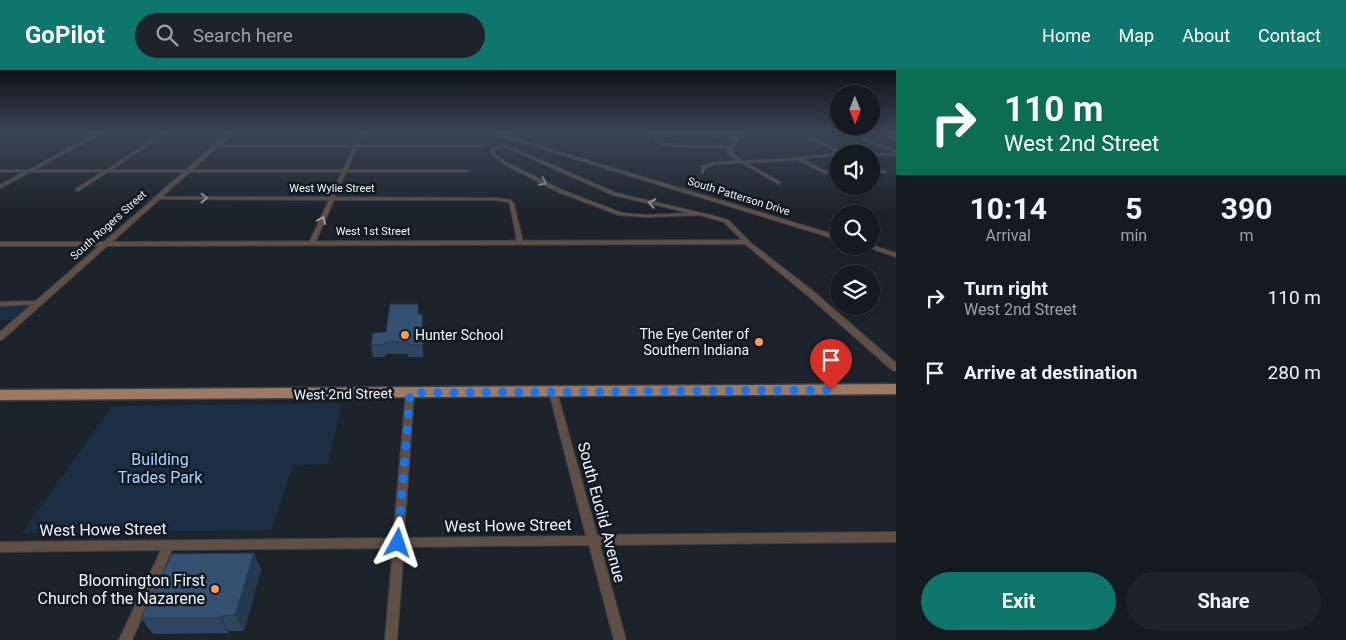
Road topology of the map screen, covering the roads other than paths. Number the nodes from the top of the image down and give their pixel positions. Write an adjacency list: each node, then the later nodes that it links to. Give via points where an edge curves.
1 (51, 159): 13 (street)
2 (126, 159): 18 (street)
3 (200, 159): 14 (street, South Rogers Street)
4 (349, 159): 15 (street)
5 (499, 159): 27 (street, one-way to 27, via 560,191 621,214)
6 (535, 159): 27 (street, one-way to 6, via 615,194)
7 (577, 159): 28 (street, South Patterson Drive)
8 (737, 159): 11 (street)
9 (786, 159): 11 (street)
10 (799, 159): 21 (street)
11 (740, 161): 19 (street, via 709,164); 22 (street)
12 (0, 170): 13 (street)
13 (30, 170): 18 (street); 23 (street)
14 (187, 170): 15 (street); 18 (street); 25 (street, South Rogers Street)
15 (343, 170): 16 (street); 26 (street)
16 (467, 170)
17 (880, 170): 20 (street)
18 (108, 171): 24 (street)
19 (702, 172)
20 (884, 172)
21 (826, 173)
22 (778, 183)
23 (0, 187)
24 (78, 190)
25 (155, 198): 26 (street, West Wylie Street, one-way to 26); 33 (street, South Rogers Street)
26 (331, 198): 29 (street, West Wylie Street, via 509,201); 31 (street, one-way to 26)
27 (699, 214): 30 (street, via 726,221)
28 (830, 235)
29 (520, 242): 30 (street, West 1st Street); 31 (street, West 1st Street)
30 (747, 242): 39 (street)
31 (312, 243): 33 (street, West 1st Street)
32 (0, 244): 33 (street, West 1st Street)
33 (104, 244): 36 (street, South Rogers Street)
34 (880, 250): 35 (street)
35 (896, 255)
36 (37, 303): 37 (street); 38 (street, South Rogers Street)
37 (0, 304)
38 (0, 337)
39 (896, 368)
40 (896, 389): 41 (main road, West 2nd Street)
41 (553, 392): 42 (main road, West 2nd Street); 45 (street, South Euclid Avenue)
42 (410, 393): 43 (main road, West 2nd Street); 46 (street)
43 (0, 395)
44 (896, 537): 45 (street, West Howe Street)
45 (594, 540): 46 (street, West Howe Street); 51 (street, South Euclid Avenue)
46 (398, 543): 47 (street, West Howe Street); 50 (street)
47 (169, 545): 48 (street, West Howe Street); 49 (street)
48 (0, 547)
49 (125, 640)
50 (391, 640)
51 (620, 640)

